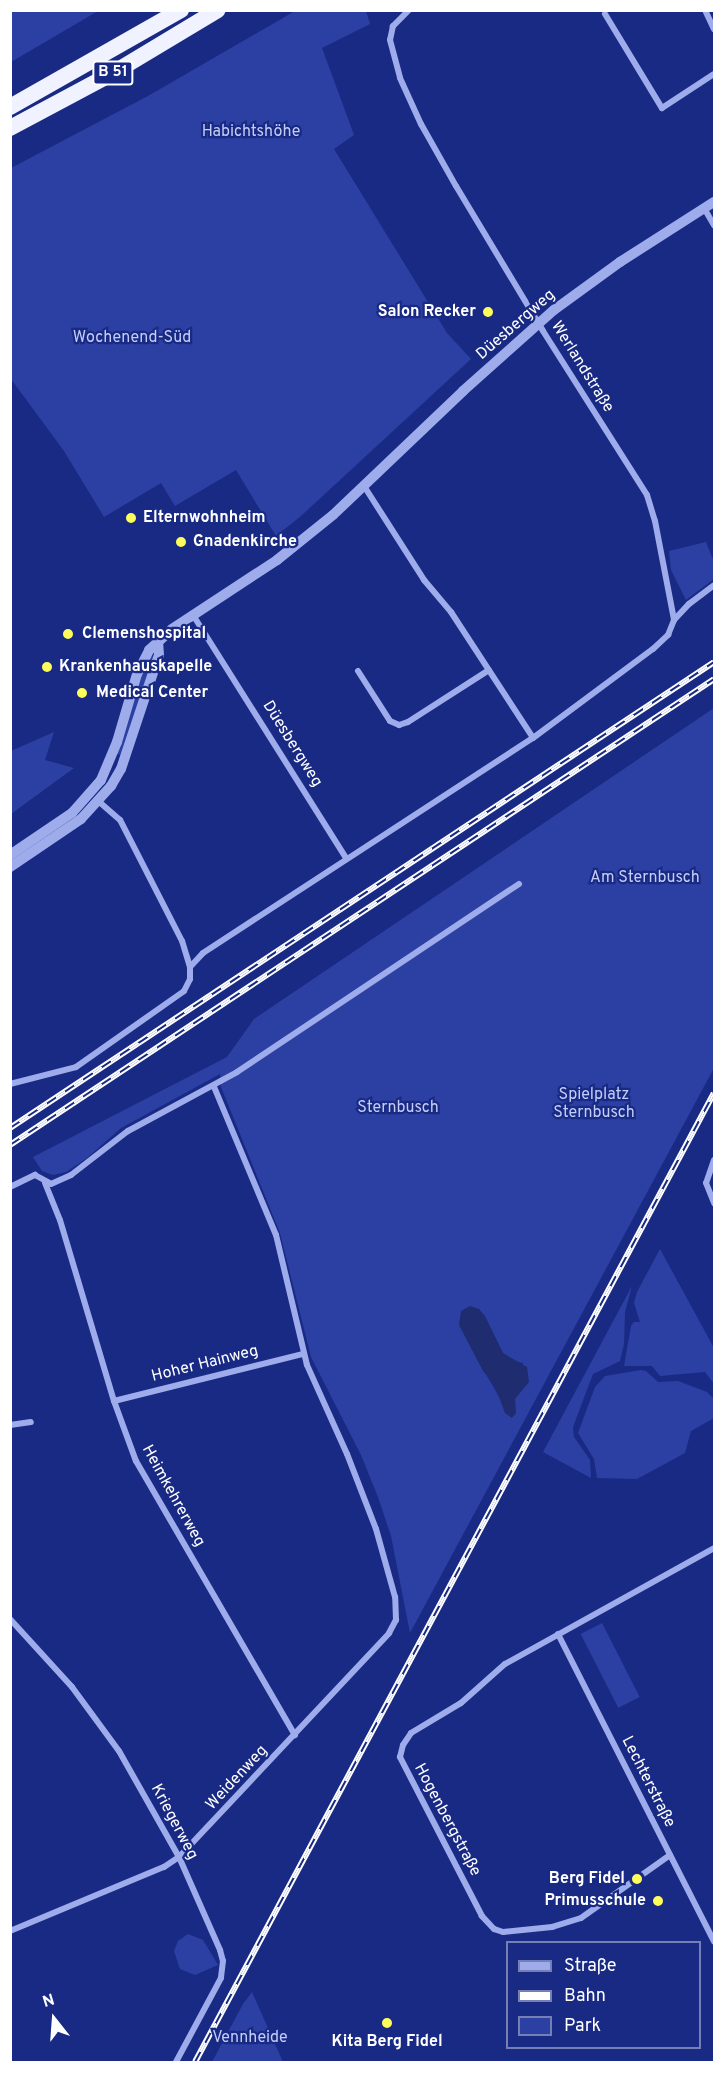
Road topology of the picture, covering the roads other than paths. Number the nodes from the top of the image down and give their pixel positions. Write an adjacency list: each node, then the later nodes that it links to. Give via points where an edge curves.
1 (181, 10): 8 (highway, B 51)
2 (218, 10): 9 (highway, B 51)
3 (409, 10): 13 (street, Werlandstraße, via 393,26 390,40 400,78 421,124)
4 (705, 10): 6 (street)
5 (605, 14): 7 (street, via 662,108)
6 (714, 29)
7 (714, 74)
8 (10, 107)
9 (10, 128)
10 (714, 202): 11 (street, Düesbergweg)
11 (704, 208): 12 (street); 13 (street, Düesbergweg, via 620,262)
12 (714, 225)
13 (538, 324): 14 (street, Düesbergweg); 17 (street, Werlandstraße, via 647,495)
14 (364, 486): 16 (street, Düesbergweg, via 277,560); 18 (street, via 424,580 451,612)
15 (714, 585): 17 (street)
16 (193, 615): 21 (street, Düesbergweg, via 158,641 159,655 121,769); 23 (street, Düesbergweg)
17 (674, 620): 20 (street, via 669,635 653,649)
18 (489, 670): 19 (street, via 399,724 390,721); 20 (street)
19 (358, 671)
20 (533, 738): 23 (street)
21 (95, 798): 22 (street, Düesbergweg); 24 (street, Düesbergweg, via 81,819); 26 (street, via 120,820 182,941)
22 (10, 855)
23 (346, 858): 26 (street, via 203,953)
24 (10, 867)
25 (519, 884): 28 (street)
26 (190, 967): 27 (street, via 184,992 76,1067)
27 (10, 1084)
28 (214, 1087): 30 (street, via 128,1131 71,1175); 33 (street, via 276,1235)
29 (714, 1160): 32 (street, via 706,1182)
30 (45, 1183): 31 (street, via 35,1175); 34 (street, Heimkehrerweg, via 63,1229)
31 (10, 1187)
32 (714, 1203)
33 (303, 1354): 34 (street, Hoher Hainweg); 40 (street, Weidenweg, via 386,1557 396,1620 389,1633)
34 (114, 1401): 40 (street, Heimkehrerweg, via 136,1461)
35 (31, 1422): 36 (street)
36 (10, 1425)
37 (714, 1548): 39 (street, Hogenbergstraße)
38 (10, 1619): 42 (street, Kriegerweg, via 72,1687 119,1751)
39 (558, 1634): 41 (street, Lechterstraße); 41 (street, Hogenbergstraße, via 505,1664 461,1703 411,1733 400,1757 404,1768 482,1916 494,1929 503,1932 552,1927 581,1918)
40 (295, 1735): 42 (street, Weidenweg)
41 (670, 1855): 44 (street, Lechterstraße)
42 (179, 1857): 45 (street, Weidenweg, via 164,1867); 47 (street, Kriegerweg, via 223,1961 221,1978)
43 (714, 1924): 44 (street)
44 (707, 1928): 46 (street, Lechterstraße)
45 (10, 1931)
46 (714, 1942)
47 (176, 2062)

